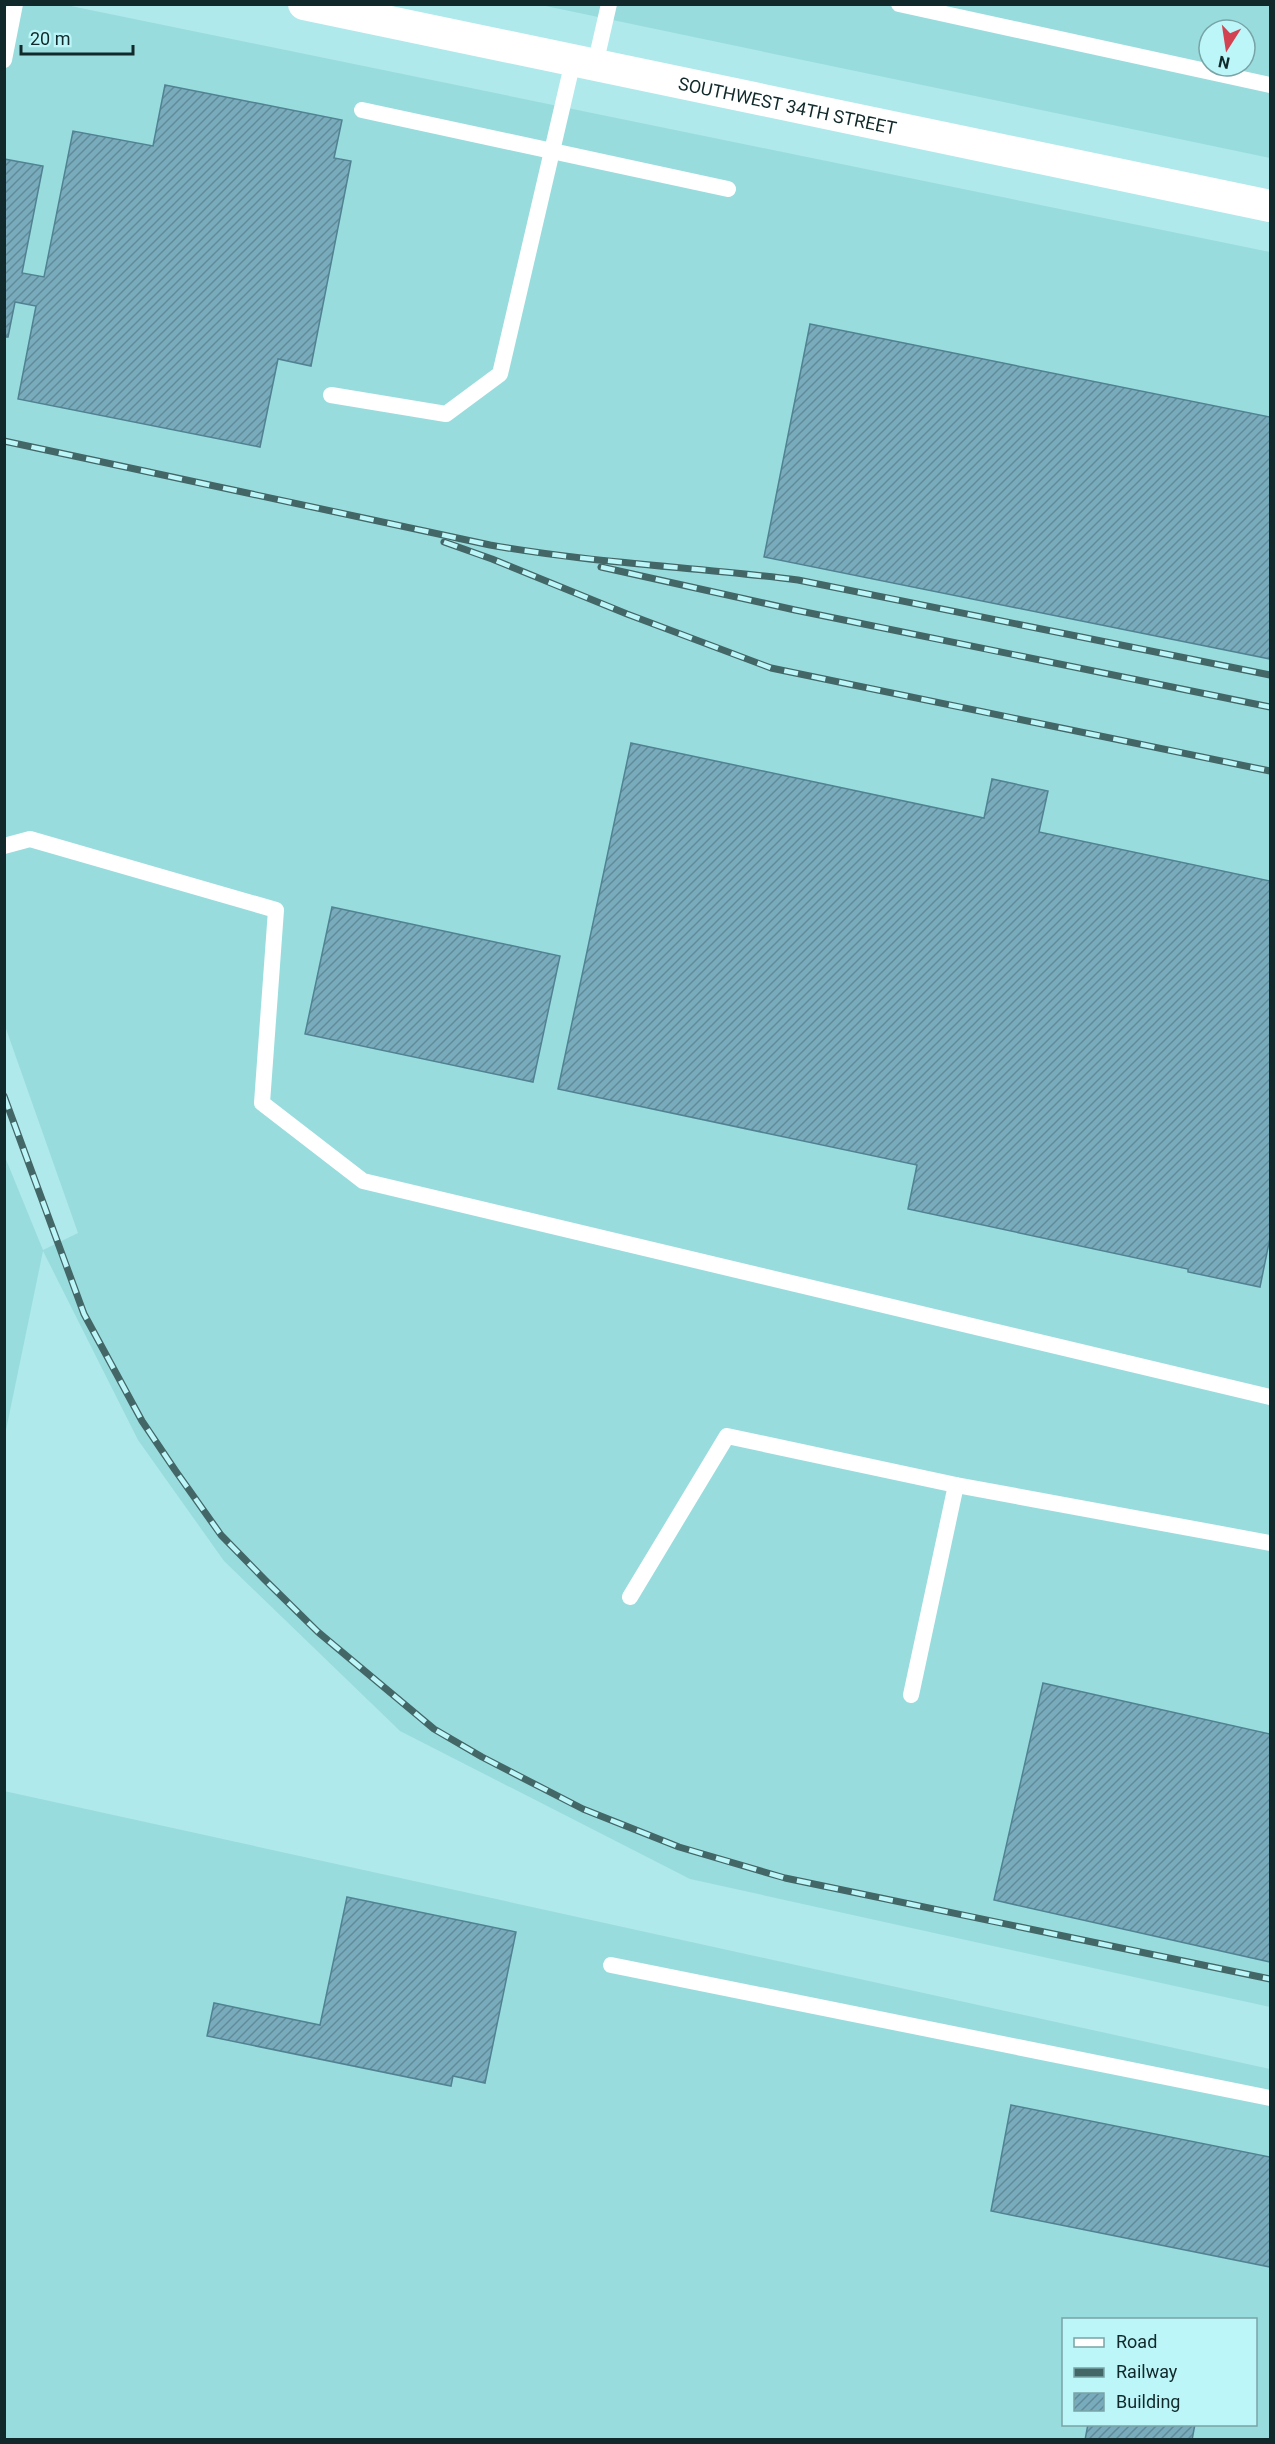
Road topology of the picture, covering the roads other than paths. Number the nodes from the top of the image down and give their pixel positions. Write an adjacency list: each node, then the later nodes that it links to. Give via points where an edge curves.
1 (15, 4): 5 (lane)
2 (304, 4): 6 (street, SOUTHWEST 34TH STREET)
3 (609, 4): 6 (lane)
4 (899, 4): 7 (lane)
5 (4, 60)
6 (584, 63): 9 (lane); 11 (street, SOUTHWEST 34TH STREET)
7 (1270, 85)
8 (362, 110): 9 (lane)
9 (552, 151): 10 (lane); 12 (lane, via 500,374 446,414)
10 (728, 189)
11 (1270, 206)
12 (331, 395)
13 (4, 846): 14 (lane, via 30,838 276,910 262,1103 363,1180)
14 (1270, 1397)
15 (956, 1485): 16 (lane); 17 (lane, via 727,1436); 18 (lane)
16 (1270, 1543)
17 (630, 1597)
18 (911, 1695)
19 (611, 1965): 20 (lane)
20 (1270, 2098)

